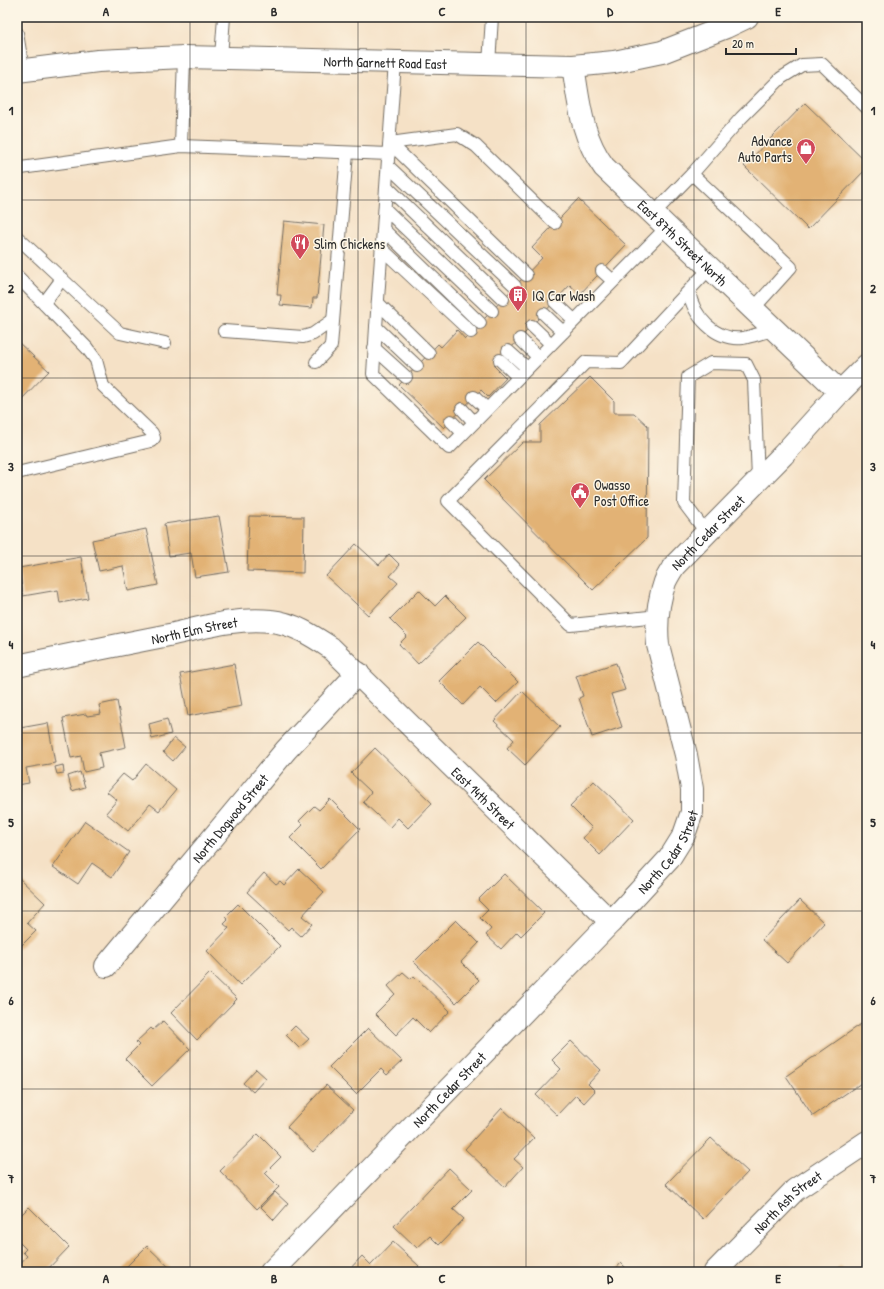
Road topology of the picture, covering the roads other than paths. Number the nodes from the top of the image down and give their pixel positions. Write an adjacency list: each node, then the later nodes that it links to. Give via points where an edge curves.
1 (224, 17): 6 (lane)
2 (492, 17): 8 (lane)
3 (747, 17): 9 (street, North Garnett Road East, via 662,52 614,62)
4 (17, 33): 10 (lane)
5 (184, 57): 6 (street, North Garnett Road East); 10 (street, North Garnett Road East, via 98,61); 12 (lane)
6 (221, 57): 7 (street, North Garnett Road East)
7 (395, 62): 8 (street, North Garnett Road East); 14 (lane)
8 (489, 64): 9 (street, North Garnett Road East)
9 (574, 66): 19 (street, East 87th Street North, via 589,144 604,167)
10 (20, 71)
11 (867, 108): 16 (lane, via 822,64 802,65 781,78 741,118)
12 (181, 146): 13 (lane); 15 (lane, via 21,168)
13 (346, 153): 14 (lane); 39 (lane)
14 (389, 154): 17 (lane); 20 (lane, via 457,134 476,146); 26 (lane); 30 (lane)
15 (17, 171)
16 (692, 174): 19 (lane); 36 (lane, via 791,267)
17 (387, 187): 18 (lane); 32 (lane)
18 (385, 209): 21 (lane); 37 (lane)
19 (660, 220): 24 (street, East 87th Street North); 29 (lane)
20 (554, 224)
21 (384, 230): 23 (lane); 41 (lane)
22 (17, 237): 28 (lane)
23 (382, 249): 35 (lane); 46 (lane)
24 (710, 268): 31 (lane); 36 (street, East 87th Street North)
25 (602, 271): 29 (lane)
26 (526, 275)
27 (17, 276): 34 (lane)
28 (62, 279): 34 (lane); 49 (lane, via 120,333)
29 (613, 281): 40 (lane)
30 (515, 286)
31 (689, 291): 44 (lane, via 695,310 712,330 733,338 743,338); 71 (lane, via 621,363 586,362 448,501 570,625)
32 (503, 299)
33 (555, 302): 40 (lane)
34 (44, 303): 68 (lane, via 96,360 103,386 152,433 154,438 151,441)
35 (378, 303): 43 (lane); 53 (lane)
36 (752, 309): 44 (street, East 87th Street North)
37 (492, 311)
38 (544, 314): 47 (lane)
39 (333, 320): 45 (lane, via 313,334 303,337); 56 (lane, via 331,346)
40 (574, 320): 47 (lane)
41 (480, 323)
42 (532, 326): 50 (lane)
43 (376, 327): 51 (lane); 58 (lane)
44 (774, 330): 61 (street, East 87th Street North)
45 (224, 331)
46 (471, 332)
47 (563, 332): 50 (lane)
48 (520, 339): 54 (lane)
49 (165, 343)
50 (551, 344): 54 (lane)
51 (374, 348): 60 (lane); 67 (lane, via 373,374 449,448)
52 (508, 351): 59 (lane)
53 (429, 354)
54 (538, 357): 59 (lane)
55 (500, 360): 59 (lane)
56 (316, 362)
57 (867, 365): 61 (street, North Cedar Street)
58 (417, 366)
59 (522, 372): 64 (lane)
60 (406, 377)
61 (840, 392): 69 (street, North Cedar Street)
62 (474, 397): 64 (lane)
63 (462, 409): 66 (lane)
64 (487, 409): 66 (lane)
65 (451, 421): 67 (lane)
66 (474, 422): 67 (lane)
67 (463, 433)
68 (17, 473)
69 (758, 479): 70 (street, North Cedar Street); 70 (lane, via 754,380 746,364 711,363 688,377 684,503)
70 (706, 532): 71 (street, North Cedar Street, via 674,566 665,582)
71 (659, 616): 74 (street, North Cedar Street, via 658,645 686,755 692,789 692,812 684,835 669,859)
72 (17, 666): 73 (street, North Elm Street, via 199,628 244,621 272,621 294,627 315,638 331,648)
73 (358, 673): 74 (street, East 14th Street); 75 (street, North Dogwood Street, via 286,750)
74 (611, 922): 77 (street, North Cedar Street)
75 (106, 966)
76 (867, 1142): 78 (street, North Ash Street, via 795,1190)
77 (271, 1272)
78 (715, 1272)

